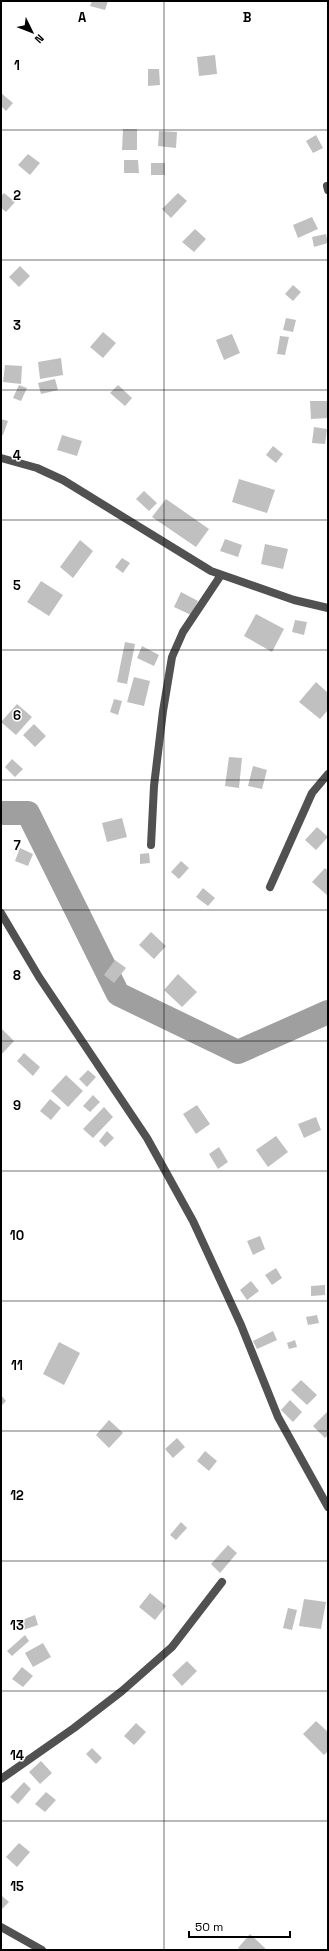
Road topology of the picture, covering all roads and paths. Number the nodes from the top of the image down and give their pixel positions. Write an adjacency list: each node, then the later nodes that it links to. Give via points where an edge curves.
1 (1, 458): 2 (street, via 37,468 63,480)
2 (221, 575): 3 (street, via 294,600); 5 (street, via 183,632 172,657 154,786)
3 (328, 608)
4 (328, 774): 6 (street, via 312,793)
5 (151, 845)
6 (270, 887)
7 (1, 913): 8 (street, via 39,977 147,1138 189,1214 241,1325 278,1417)
8 (328, 1507)
9 (222, 1582): 10 (street, via 172,1647 122,1691)
10 (1, 1779)
11 (1, 1928): 12 (street)
12 (42, 1950)

